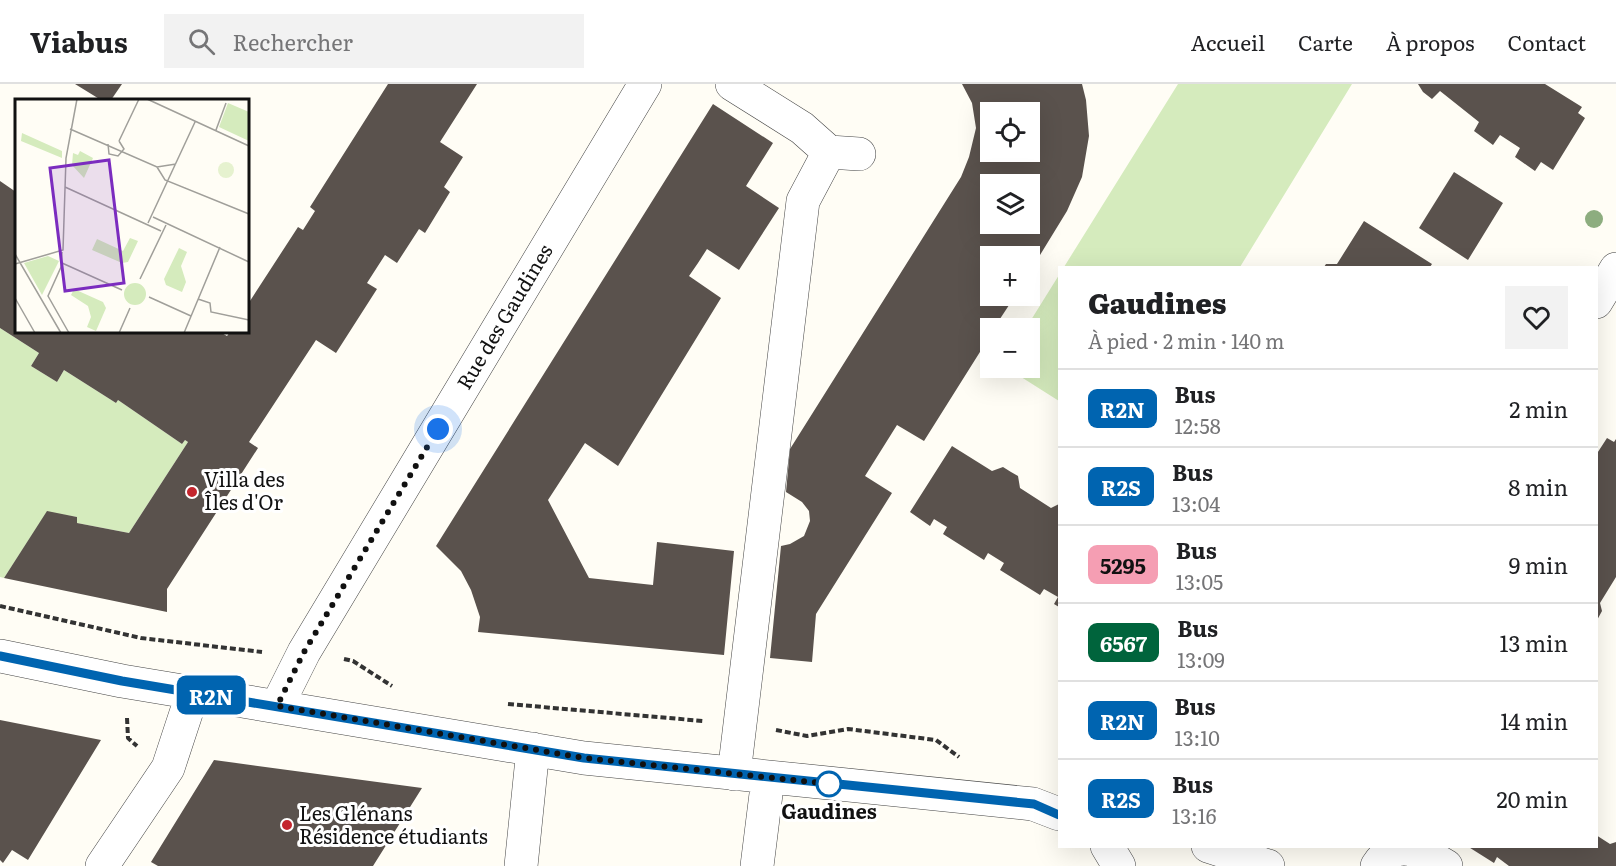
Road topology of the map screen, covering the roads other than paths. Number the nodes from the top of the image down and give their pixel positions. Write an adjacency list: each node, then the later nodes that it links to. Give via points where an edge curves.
1 (645, 84): 7 (street, Rue des Gaudines, via 310,642)
2 (732, 84): 9 (street, via 844,153 803,201)
3 (1616, 269): 4 (street)
4 (1598, 299)
5 (0, 656): 6 (street)
6 (193, 692): 7 (street); 14 (street, via 168,768)
7 (277, 706): 8 (street)
8 (533, 749): 9 (street); 15 (street)
9 (734, 774): 10 (street)
10 (768, 778): 11 (street, via 1034,804); 16 (street)
11 (1058, 814)
12 (1217, 848): 13 (street)
13 (1263, 858)
14 (102, 866)
15 (521, 866)
16 (757, 866)
17 (1377, 866): 18 (street, via 1398,848 1411,848)
18 (1446, 866)

